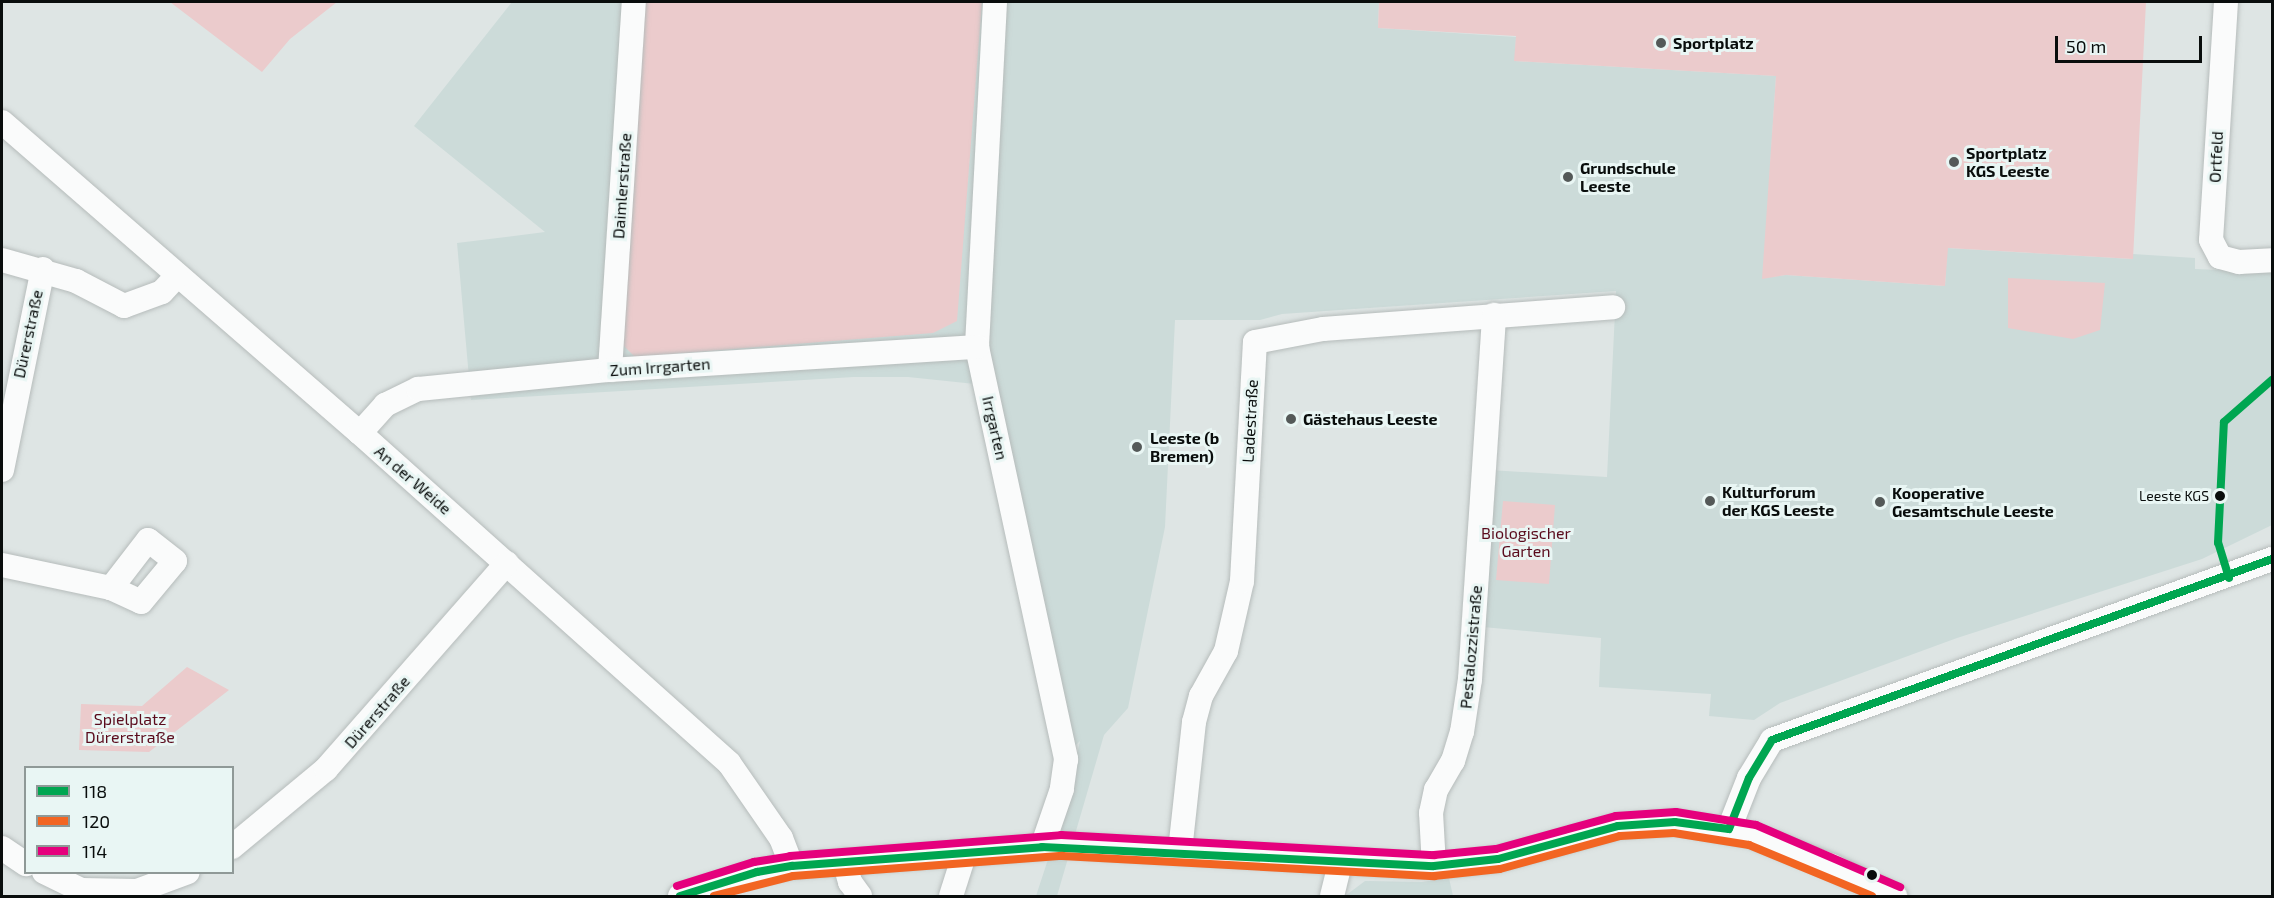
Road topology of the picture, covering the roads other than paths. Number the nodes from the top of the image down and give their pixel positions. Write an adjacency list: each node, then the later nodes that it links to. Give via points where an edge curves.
1 (634, 2): 12 (street, Daimlerstraße)
2 (994, 2): 11 (street, Irrgarten)
3 (2226, 2): 6 (street, Ortfeld, via 2211,240 2220,257 2239,262)
4 (2, 122): 8 (street, An der Weide)
5 (2, 260): 7 (street)
6 (2272, 260)
7 (43, 269): 8 (street, via 124,306 162,292); 14 (street, Dürerstraße)
8 (176, 277): 13 (street, An der Weide)
9 (1613, 307): 10 (street, Ladestraße)
10 (1494, 315): 23 (street, Ladestraße, via 1323,329 1255,342 1242,581 1226,651 1202,696 1194,722); 29 (street, Pestalozzistraße, via 1470,679 1462,732 1453,761 1436,790 1431,813)
11 (976, 347): 12 (street, Zum Irrgarten); 21 (street, Irrgarten, via 1066,759 1062,789)
12 (610, 370): 13 (street, Zum Irrgarten, via 418,389 385,405)
13 (360, 434): 16 (street, An der Weide)
14 (2, 470)
15 (2272, 560): 19 (street, via 1772,740 1749,778)
16 (507, 563): 20 (street, Dürerstraße, via 326,769); 28 (street, An der Weide, via 729,763 781,838)
17 (2, 565): 18 (street)
18 (111, 588)
19 (1729, 829): 29 (street, via 1675,822 1618,826 1498,859); 36 (street, via 1832,866)
20 (234, 845)
21 (1042, 847): 23 (street); 24 (street)
22 (2, 848): 27 (street)
23 (1180, 851): 26 (street)
24 (965, 852): 25 (street); 34 (street)
25 (844, 861): 28 (street); 33 (street, via 850,882)
26 (1341, 861): 29 (street); 35 (street)
27 (24, 863)
28 (792, 866): 32 (street)
29 (1434, 866)
30 (46, 874): 31 (street, via 81,890 137,891)
31 (185, 874)
32 (680, 896)
33 (860, 897)
34 (951, 897)
35 (1332, 897)
36 (1895, 897)

